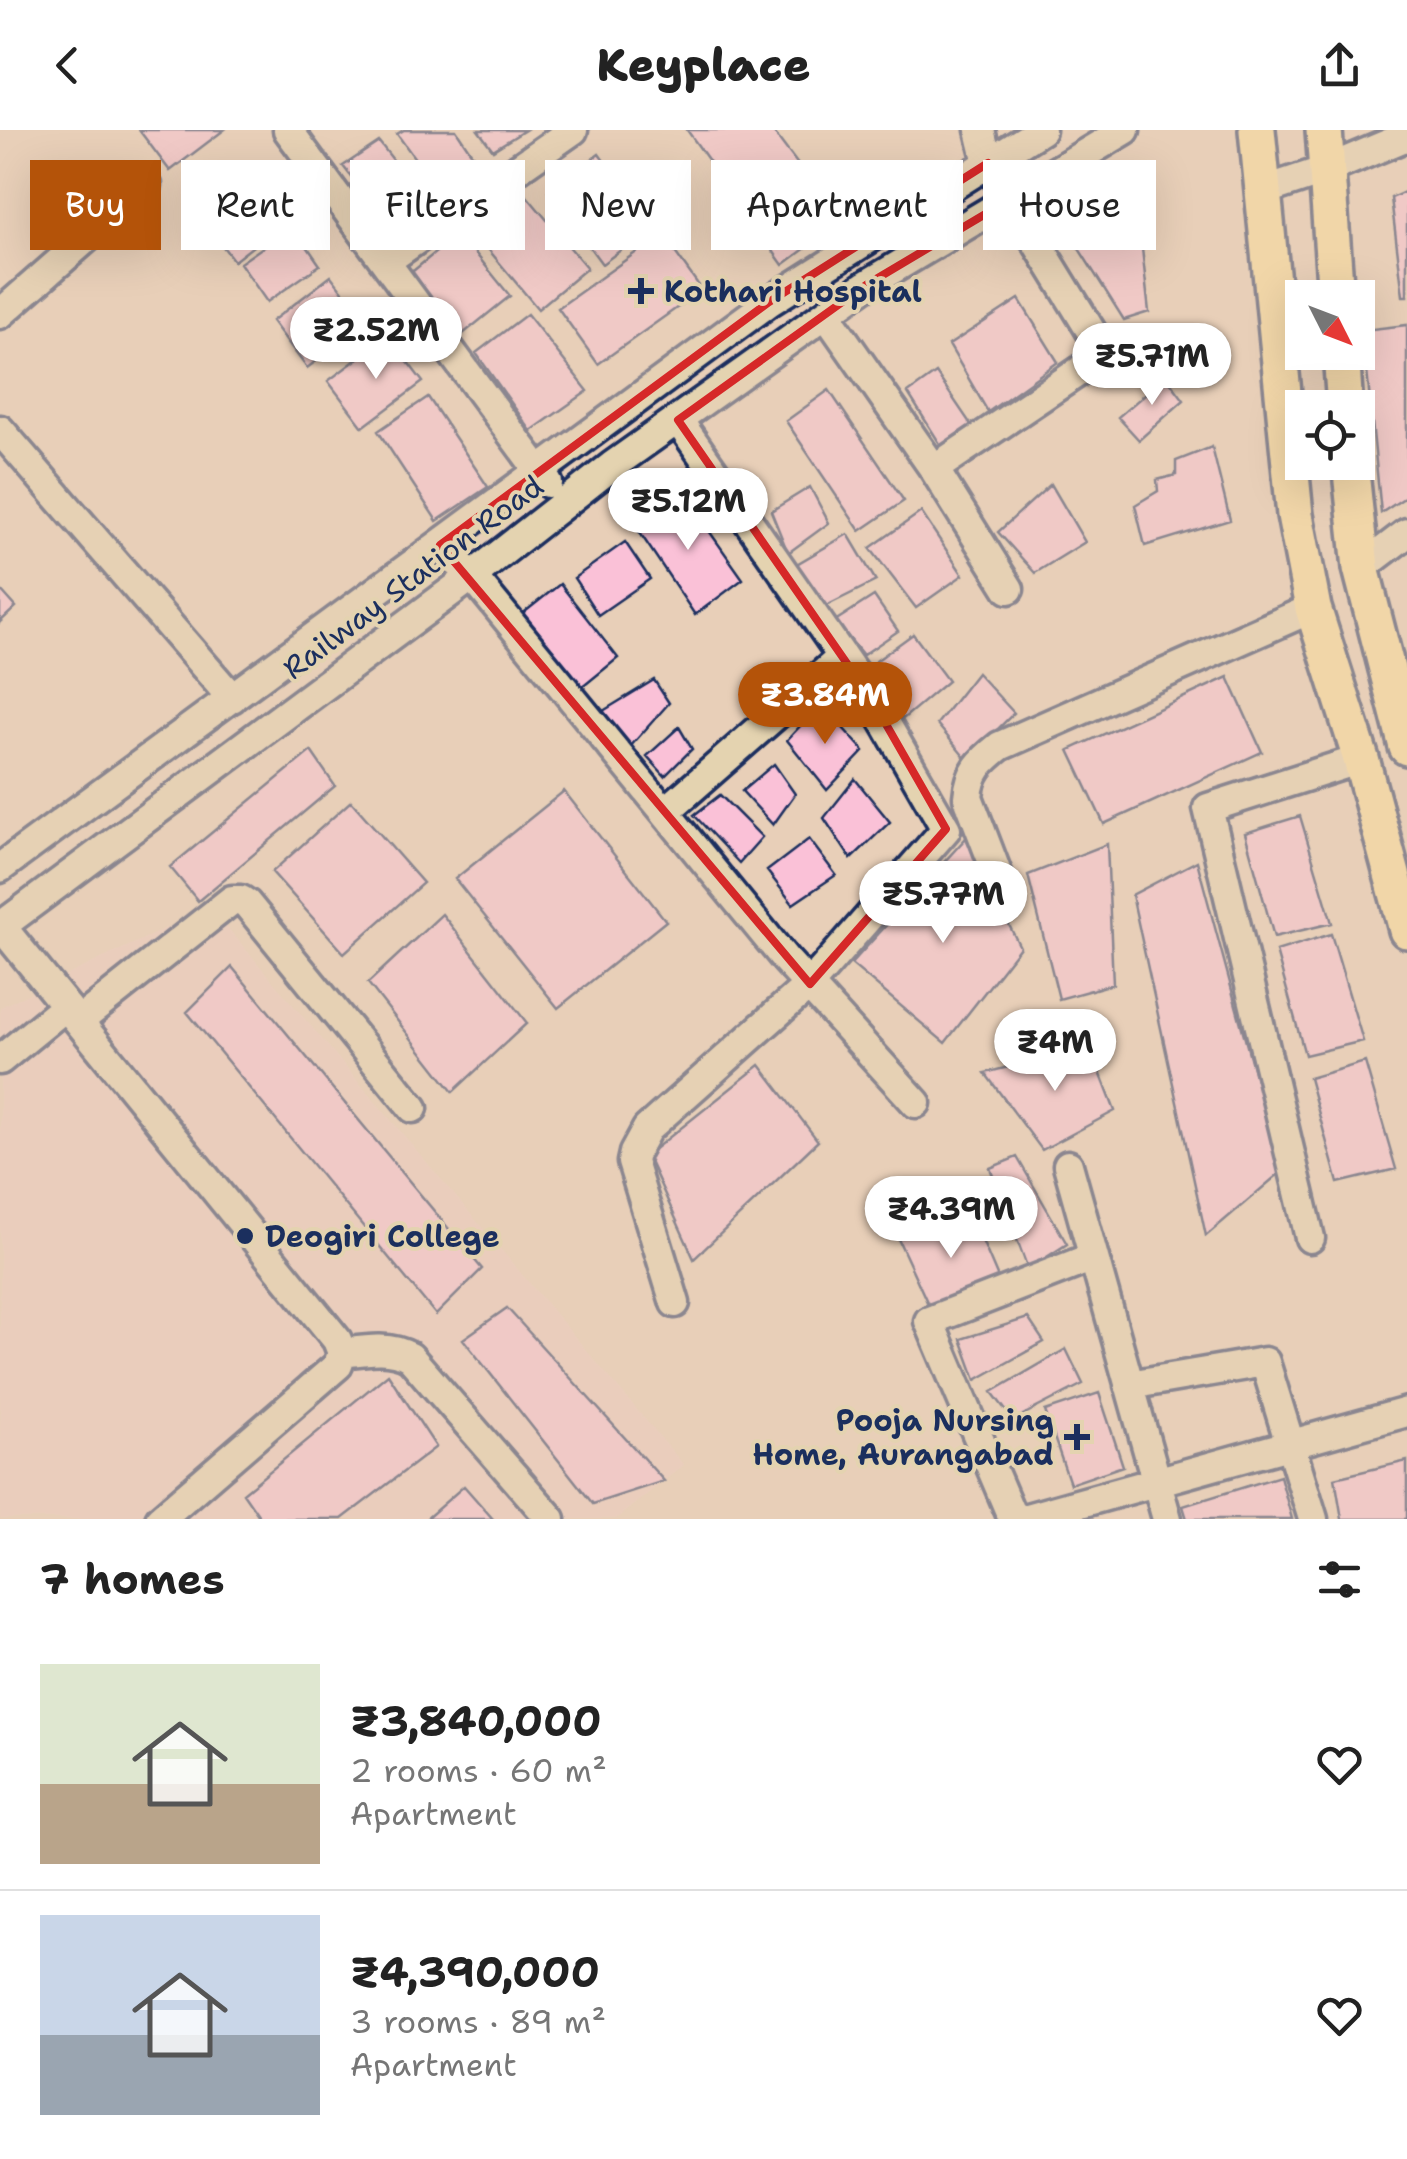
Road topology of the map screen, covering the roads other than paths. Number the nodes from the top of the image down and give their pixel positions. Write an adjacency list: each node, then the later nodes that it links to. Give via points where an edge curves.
1 (288, 130): 18 (street)
2 (573, 130): 18 (street)
3 (980, 130): 9 (street)
4 (1041, 130): 10 (street, Railway Station Road)
5 (1126, 130): 11 (street, Railway Station Road)
6 (1257, 130): 14 (main road)
7 (1324, 130): 13 (main road)
8 (1407, 136): 13 (street)
9 (987, 160)
10 (993, 160)
11 (1076, 160)
12 (983, 166): 25 (street, Railway Station Road, via 770,302)
13 (1326, 170): 14 (street); 19 (main road)
14 (1263, 192): 33 (main road, via 1295,515)
15 (983, 216): 21 (street, Railway Station Road)
16 (73, 250): 20 (street)
17 (1041, 250): 24 (street, via 1105,354)
18 (386, 261): 25 (street)
19 (1335, 280)
20 (0, 314)
21 (826, 314): 22 (street, Railway Station Road); 24 (street)
22 (678, 420): 27 (street, Railway Station Road); 34 (street)
23 (0, 430): 35 (street)
24 (934, 469): 32 (street)
25 (540, 471): 27 (street); 29 (street, Railway Station Road)
26 (1352, 480): 30 (main road)
27 (563, 503): 31 (street, Railway Station Road)
28 (1407, 534): 30 (street)
29 (440, 545): 31 (street); 35 (street, Railway Station Road)
30 (1361, 568): 36 (main road)
31 (472, 576): 38 (street); 41 (street, Railway Station Road)
32 (1009, 589)
33 (1313, 608): 37 (main road); 40 (street, via 1000,746 980,762 968,797)
34 (842, 656): 38 (street); 43 (street, via 946,829)
35 (232, 698): 39 (street, Railway Station Road)
36 (1407, 747)
37 (1361, 760): 42 (main road); 49 (street, via 1208,808)
38 (664, 812): 43 (street)
39 (0, 868)
40 (1006, 894)
41 (1, 926): 44 (street)
42 (1407, 930)
43 (810, 984): 46 (street); 51 (street, via 647,1129 634,1153)
44 (73, 1014): 45 (street); 47 (street, via 232,900 241,900); 52 (street)
45 (0, 1060)
46 (916, 1103)
47 (413, 1108)
48 (1068, 1165): 50 (street)
49 (1310, 1238)
50 (1093, 1257): 53 (street); 59 (street, via 930,1321)
51 (675, 1303)
52 (342, 1353): 57 (street, via 338,1365); 58 (street, via 384,1349 410,1357)
53 (1129, 1385): 55 (street, via 1264,1362); 56 (street)
54 (1407, 1412): 55 (street)
55 (1291, 1444): 56 (street); 62 (street)
56 (1156, 1482): 60 (street); 61 (street)
57 (160, 1519)
58 (551, 1519)
59 (1013, 1519)
60 (1022, 1519)
61 (1168, 1519)
62 (1313, 1519)

